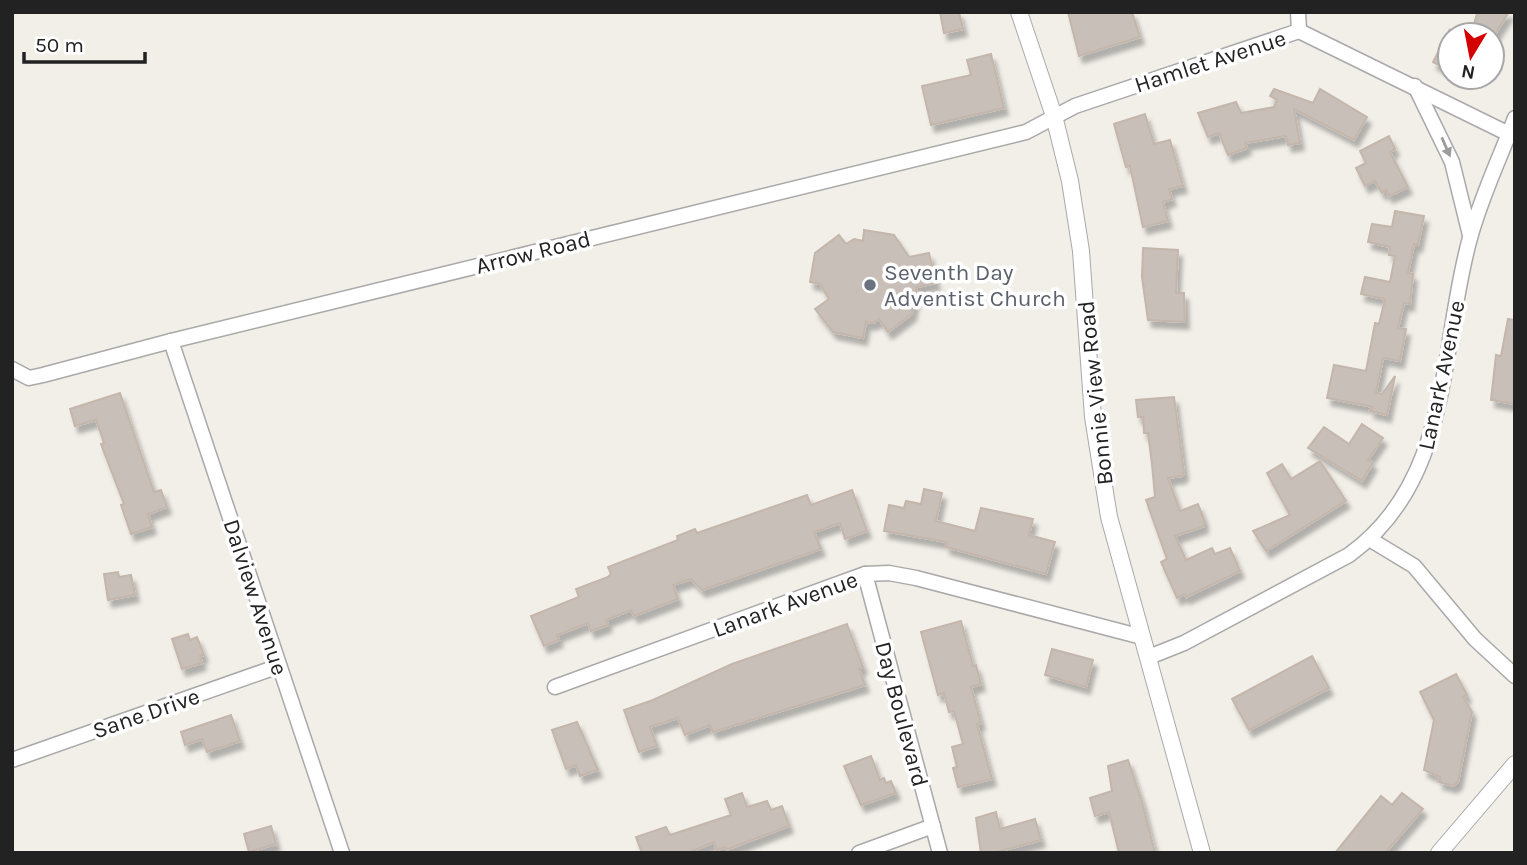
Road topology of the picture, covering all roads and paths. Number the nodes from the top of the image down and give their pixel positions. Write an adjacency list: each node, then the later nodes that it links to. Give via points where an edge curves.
1 (1019, 12): 5 (street, Bonnie View Road)
2 (1298, 12): 3 (street)
3 (1299, 31): 4 (street, Hamlet Avenue); 5 (street, Hamlet Avenue, via 1178,69)
4 (1415, 86): 7 (street, Hamlet Avenue); 8 (street, Lanark Avenue, one-way to 8, via 1452,162)
5 (1054, 116): 9 (street, Arrow Road, via 1026,132); 13 (street, Bonnie View Road, via 1078,223 1099,469)
6 (1515, 118): 7 (street, Lanark Avenue)
7 (1512, 135): 8 (street, Lanark Avenue)
8 (1470, 237): 11 (street, Lanark Avenue, via 1428,448 1407,492)
9 (171, 341): 10 (street, Arrow Road, via 29,378); 15 (street, Dalview Avenue)
10 (12, 369)
11 (1371, 540): 14 (street, Lanark Avenue, via 1184,643); 16 (street, via 1414,566 1475,639)
12 (865, 574): 13 (street, Lanark Avenue, via 916,578); 17 (street, Lanark Avenue); 20 (street, Day Boulevard)
13 (1142, 637): 14 (street, Bonnie View Road)
14 (1149, 657): 24 (street, Bonnie View Road)
15 (279, 666): 18 (street, Sane Drive); 21 (street, Dalview Avenue)
16 (1515, 676)
17 (555, 687)
18 (12, 760)
19 (1515, 764): 25 (street)
20 (933, 826): 22 (street); 23 (street, Day Boulevard)
21 (342, 853)
22 (859, 853)
23 (940, 853)
24 (1202, 853)
25 (1439, 853)

